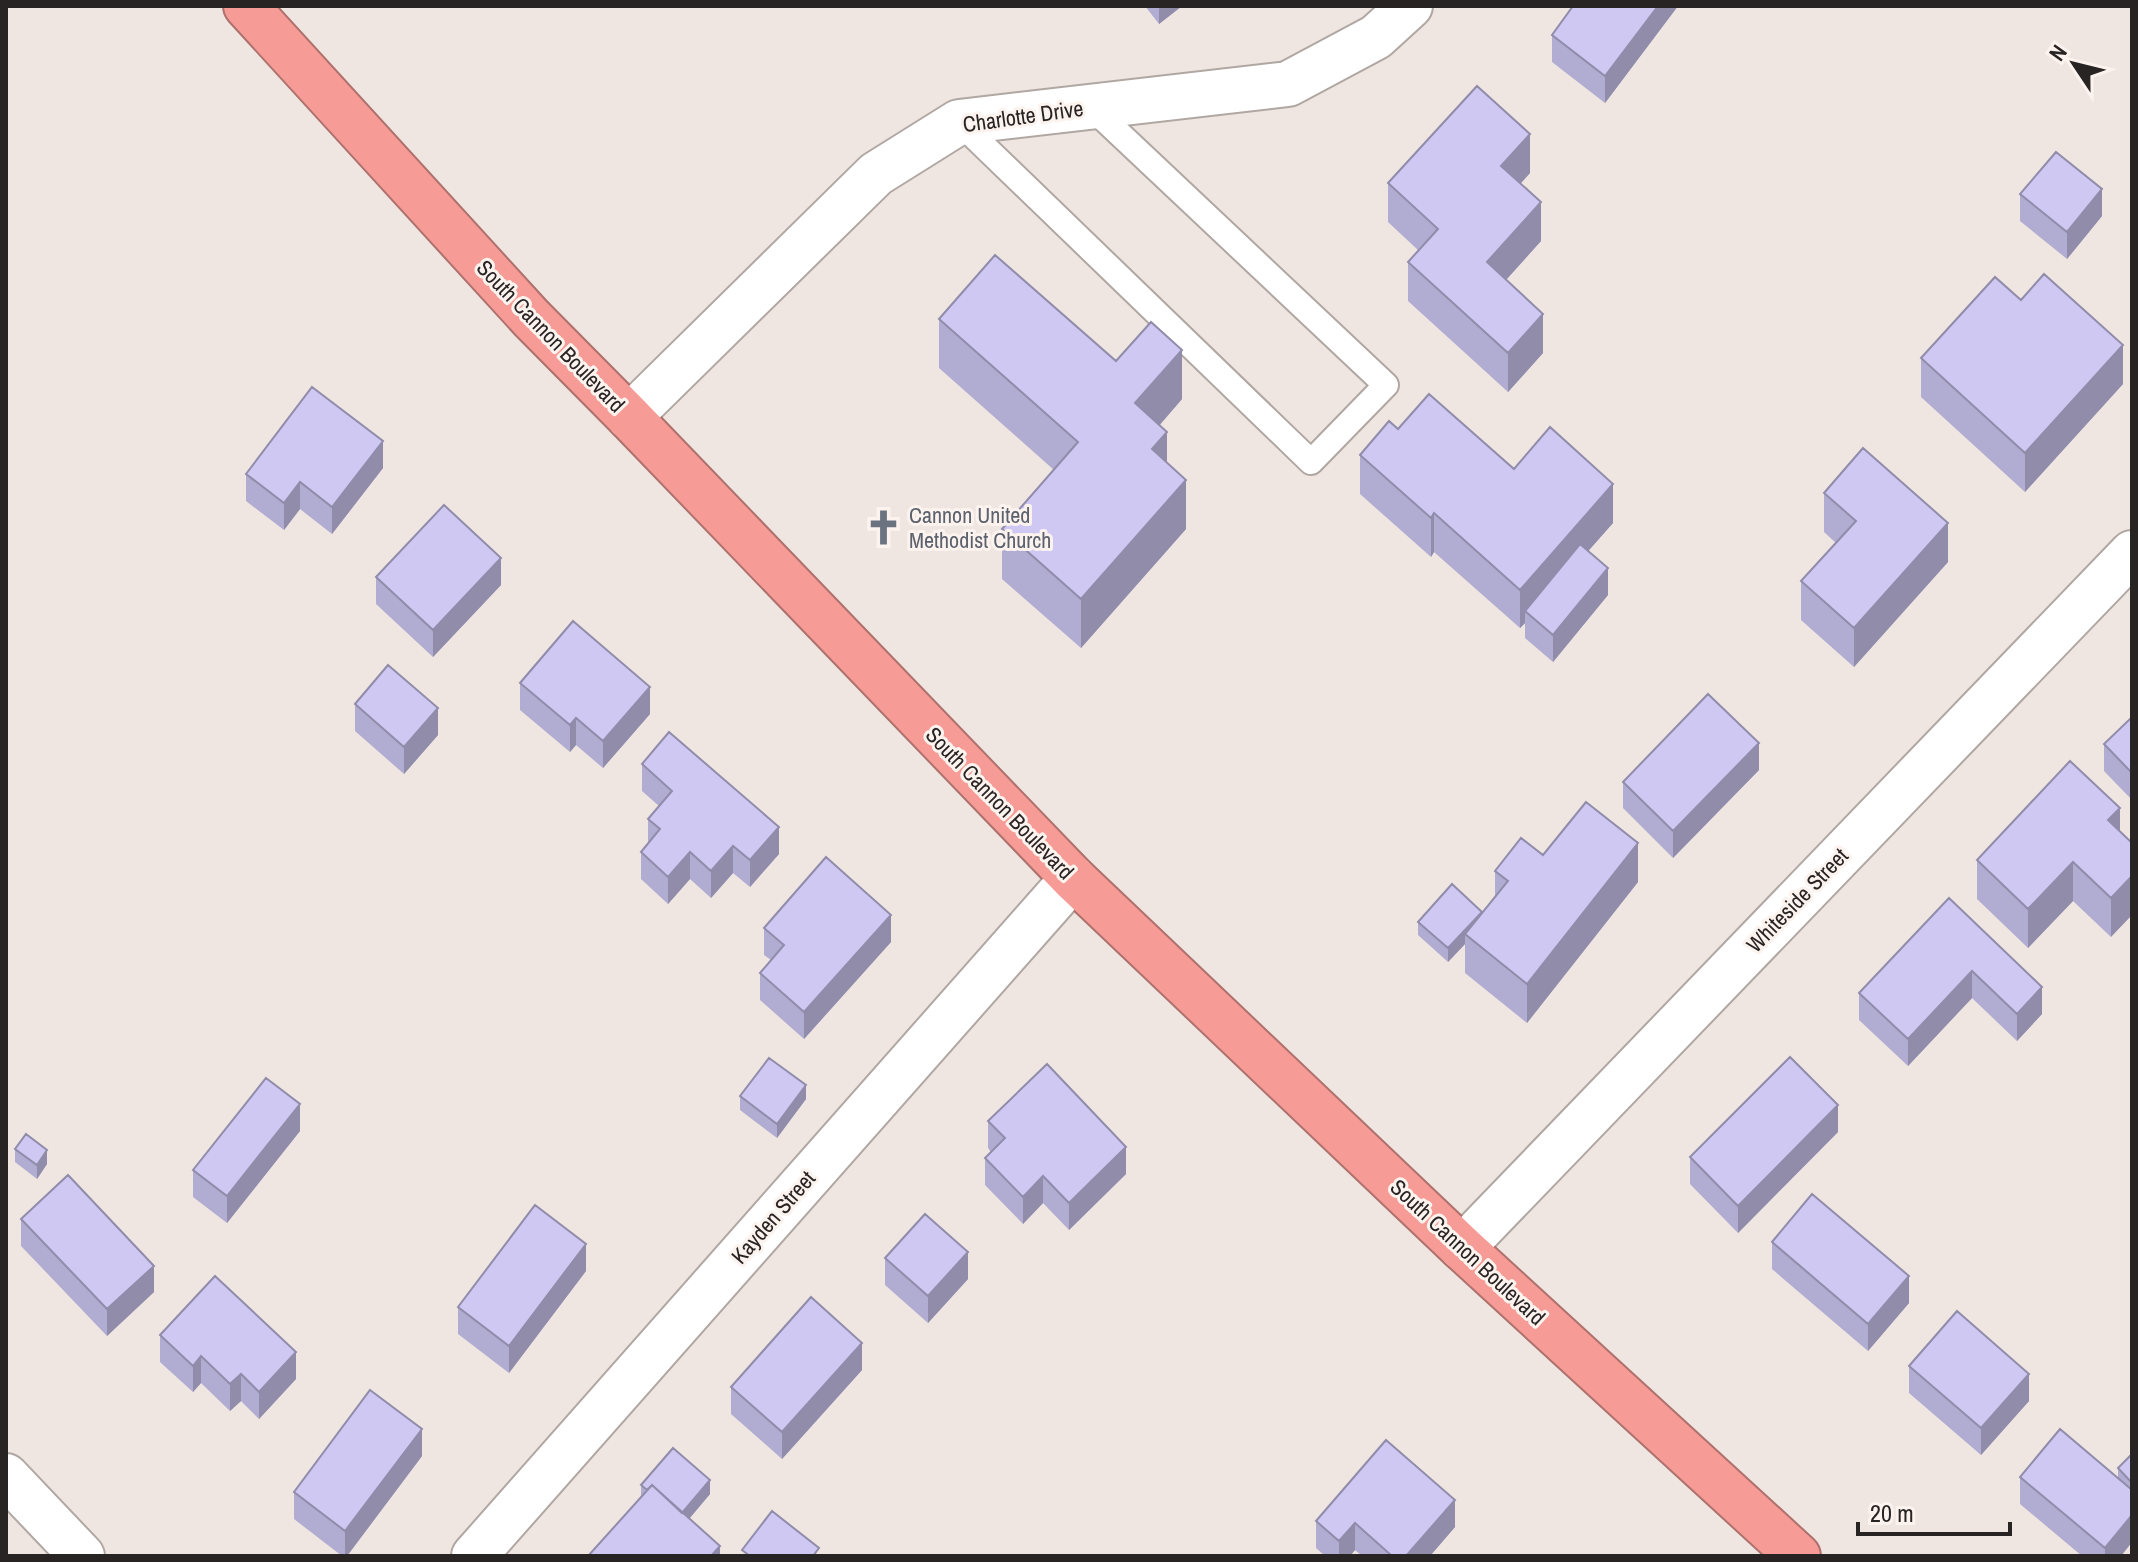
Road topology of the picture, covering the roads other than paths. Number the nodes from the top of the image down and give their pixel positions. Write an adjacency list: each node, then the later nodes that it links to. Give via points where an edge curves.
1 (246, 6): 5 (highway, South Cannon Boulevard, via 531,318)
2 (1410, 6): 3 (street, Charlotte Drive, via 1376,37 1288,84)
3 (1091, 107): 4 (street, Charlotte Drive); 4 (lane, via 1386,385 1311,462)
4 (959, 122): 5 (street, Charlotte Drive, via 876,174)
5 (629, 417): 7 (highway, South Cannon Boulevard)
6 (2132, 553): 8 (street, Whiteside Street)
7 (1073, 878): 8 (highway, South Cannon Boulevard); 11 (street, Kayden Street)
8 (1462, 1248): 12 (highway, South Cannon Boulevard)
9 (6, 1476): 10 (street)
10 (82, 1556)
11 (474, 1556)
12 (1798, 1556)

